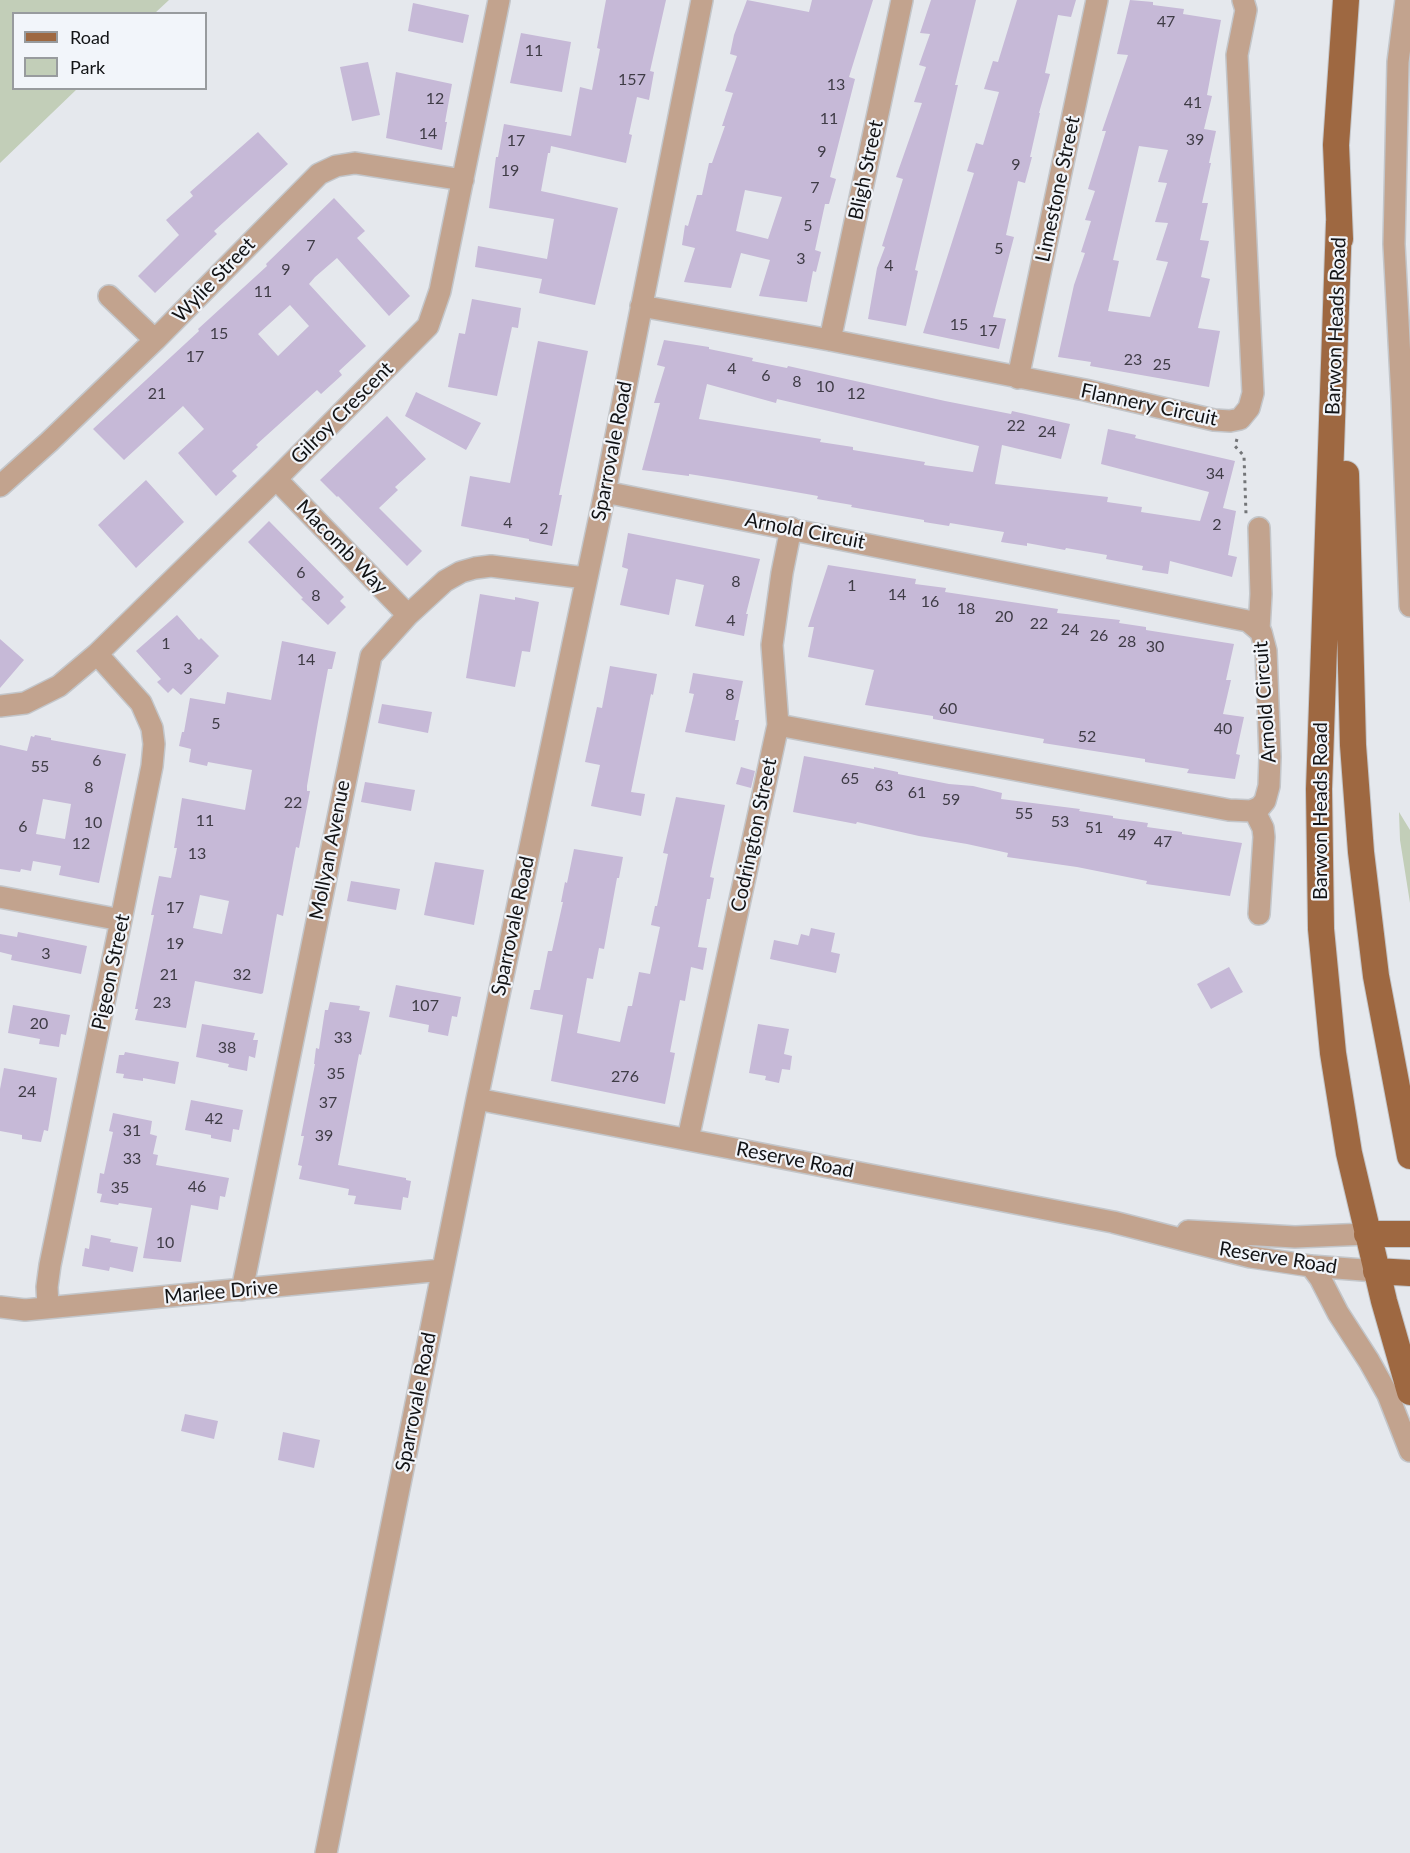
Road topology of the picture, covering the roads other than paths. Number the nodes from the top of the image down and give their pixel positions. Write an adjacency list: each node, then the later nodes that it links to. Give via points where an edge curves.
1 (499, 0): 8 (street, Gilroy Crescent)
2 (702, 0): 12 (street, Sparrovale Road)
3 (902, 0): 14 (street, Bligh Street)
4 (1097, 0): 15 (street, Limestone Street)
5 (1243, 0): 15 (street, Flannery Circuit, via 1246,10 1238,55 1251,405 1242,418 1230,422)
6 (1406, 0): 9 (street, via 1398,63)
7 (1346, 2): 10 (main road, Barwon Heads Road, via 1336,145)
8 (463, 180): 13 (street, Wylie Street, via 355,163 319,174); 17 (street, Gilroy Crescent, via 440,291 428,326)
9 (1403, 197): 16 (street, via 1394,244)
10 (1339, 222): 35 (main road, Barwon Heads Road, via 1355,782 1370,935); 37 (main road, Barwon Heads Road, via 1318,823 1321,929 1333,1053)
11 (109, 296): 13 (street)
12 (641, 306): 14 (street, Flannery Circuit); 19 (street, Sparrovale Road)
13 (155, 340): 18 (street, Wylie Street)
14 (830, 340): 15 (street, Flannery Circuit)
15 (1018, 378)
16 (1406, 398): 23 (street)
17 (276, 479): 24 (street, Macomb Way); 26 (street, Gilroy Crescent)
18 (0, 486)
19 (605, 492): 21 (street, Arnold Circuit); 22 (street, Sparrovale Road)
20 (1253, 526): 25 (street, via 1262,594)
21 (791, 528): 25 (street, Arnold Circuit, via 1244,620); 28 (street, Codrington Street, via 772,645)
22 (585, 578): 24 (street, Mollyan Avenue, via 503,566 475,568 445,581); 33 (street, Sparrovale Road)
23 (1410, 606)
24 (408, 615): 43 (street, Mollyan Avenue, via 369,661)
25 (1259, 630): 29 (street, Arnold Circuit, via 1266,651 1270,775 1265,801)
26 (97, 654): 27 (street, Gilroy Crescent, via 59,686 25,703); 32 (street, Pigeon Street, via 141,703 154,744)
27 (0, 706)
28 (778, 725): 29 (street, via 1229,810); 34 (street, Codrington Street)
29 (1254, 810): 31 (street, via 1265,842)
30 (0, 897): 32 (street)
31 (1259, 914)
32 (122, 920): 44 (street, Pigeon Street, via 50,1265)
33 (477, 1099): 34 (street, Reserve Road); 40 (street, Sparrovale Road)
34 (688, 1139): 36 (street, Reserve Road)
35 (1410, 1156)
36 (1113, 1222): 37 (street, Reserve Road, via 1262,1236); 39 (street, Reserve Road, via 1251,1257)
37 (1367, 1234): 38 (main road, Reserve Road); 41 (main road, Barwon Heads Road)
38 (1410, 1234)
39 (1311, 1266): 41 (street, Reserve Road); 47 (street, via 1388,1395)
40 (442, 1270): 43 (street, Marlee Drive); 48 (street, Sparrovale Road)
41 (1376, 1271): 42 (main road, Reserve Road); 46 (main road, Barwon Heads Road)
42 (1410, 1273)
43 (242, 1290): 44 (street, Marlee Drive)
44 (48, 1306): 45 (street, Marlee Drive, via 25,1310)
45 (0, 1307)
46 (1410, 1392)
47 (1410, 1451)
48 (326, 1853)

